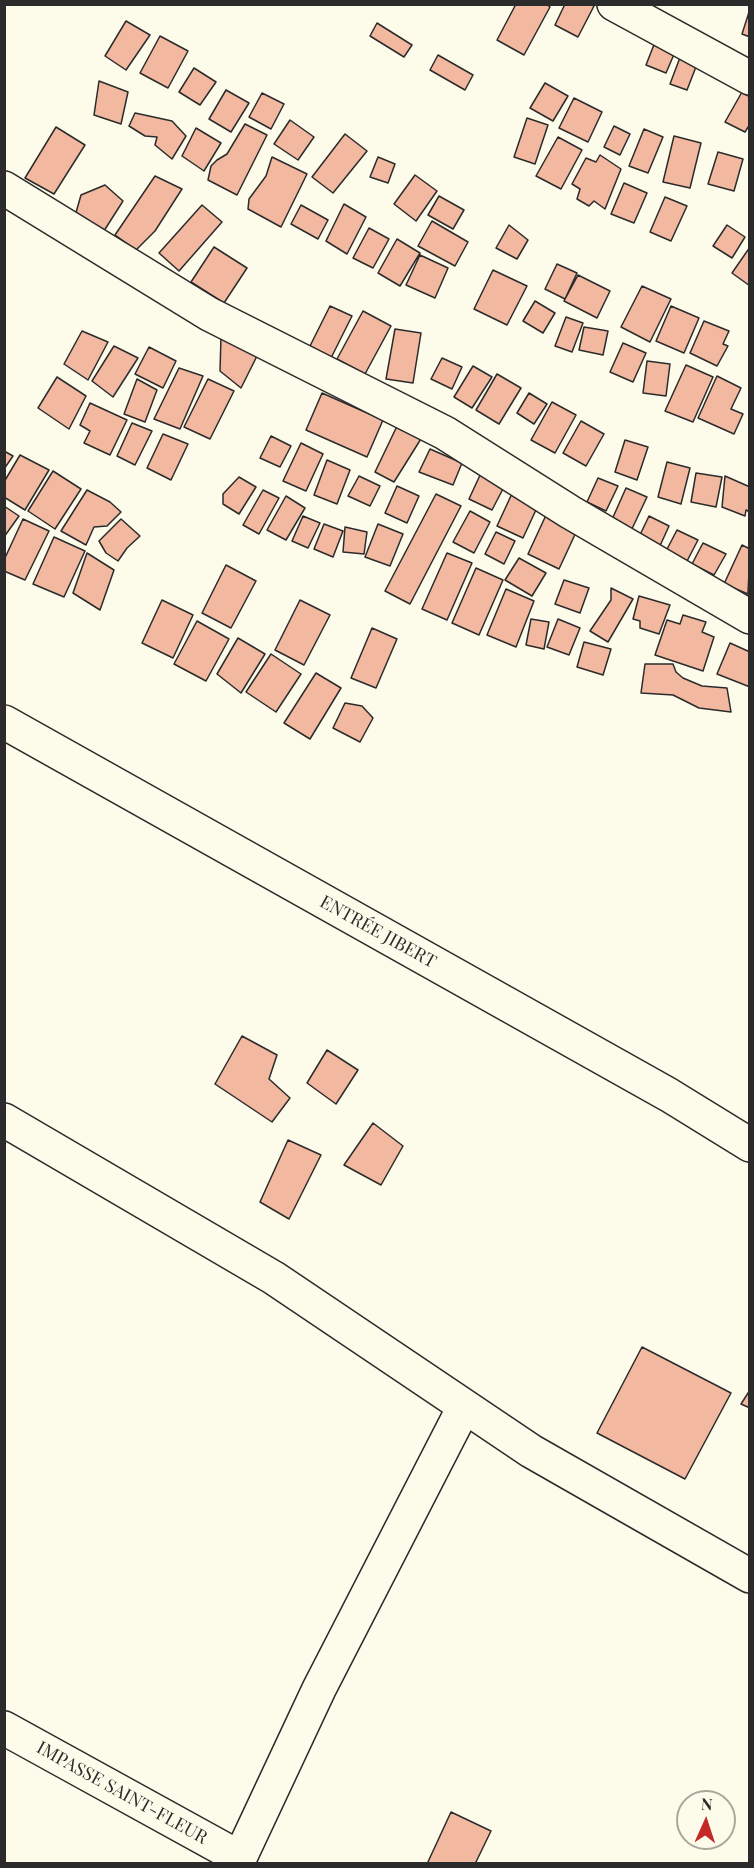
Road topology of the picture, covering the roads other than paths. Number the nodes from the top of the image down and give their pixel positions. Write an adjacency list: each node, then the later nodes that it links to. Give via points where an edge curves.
1 (614, 4): 2 (street)
2 (750, 78)
3 (4, 188): 4 (street, via 209,314 445,433 570,512)
4 (750, 617)
5 (4, 722): 7 (street, ENTRÉE JIBERT, via 669,1095)
6 (4, 1120): 8 (street, via 274,1278)
7 (750, 1145)
8 (464, 1407): 9 (street, via 531,1451); 11 (street, via 318,1689)
9 (750, 1576)
10 (4, 1728): 11 (street, IMPASSE SAINT-FLEUR)
11 (239, 1861)

